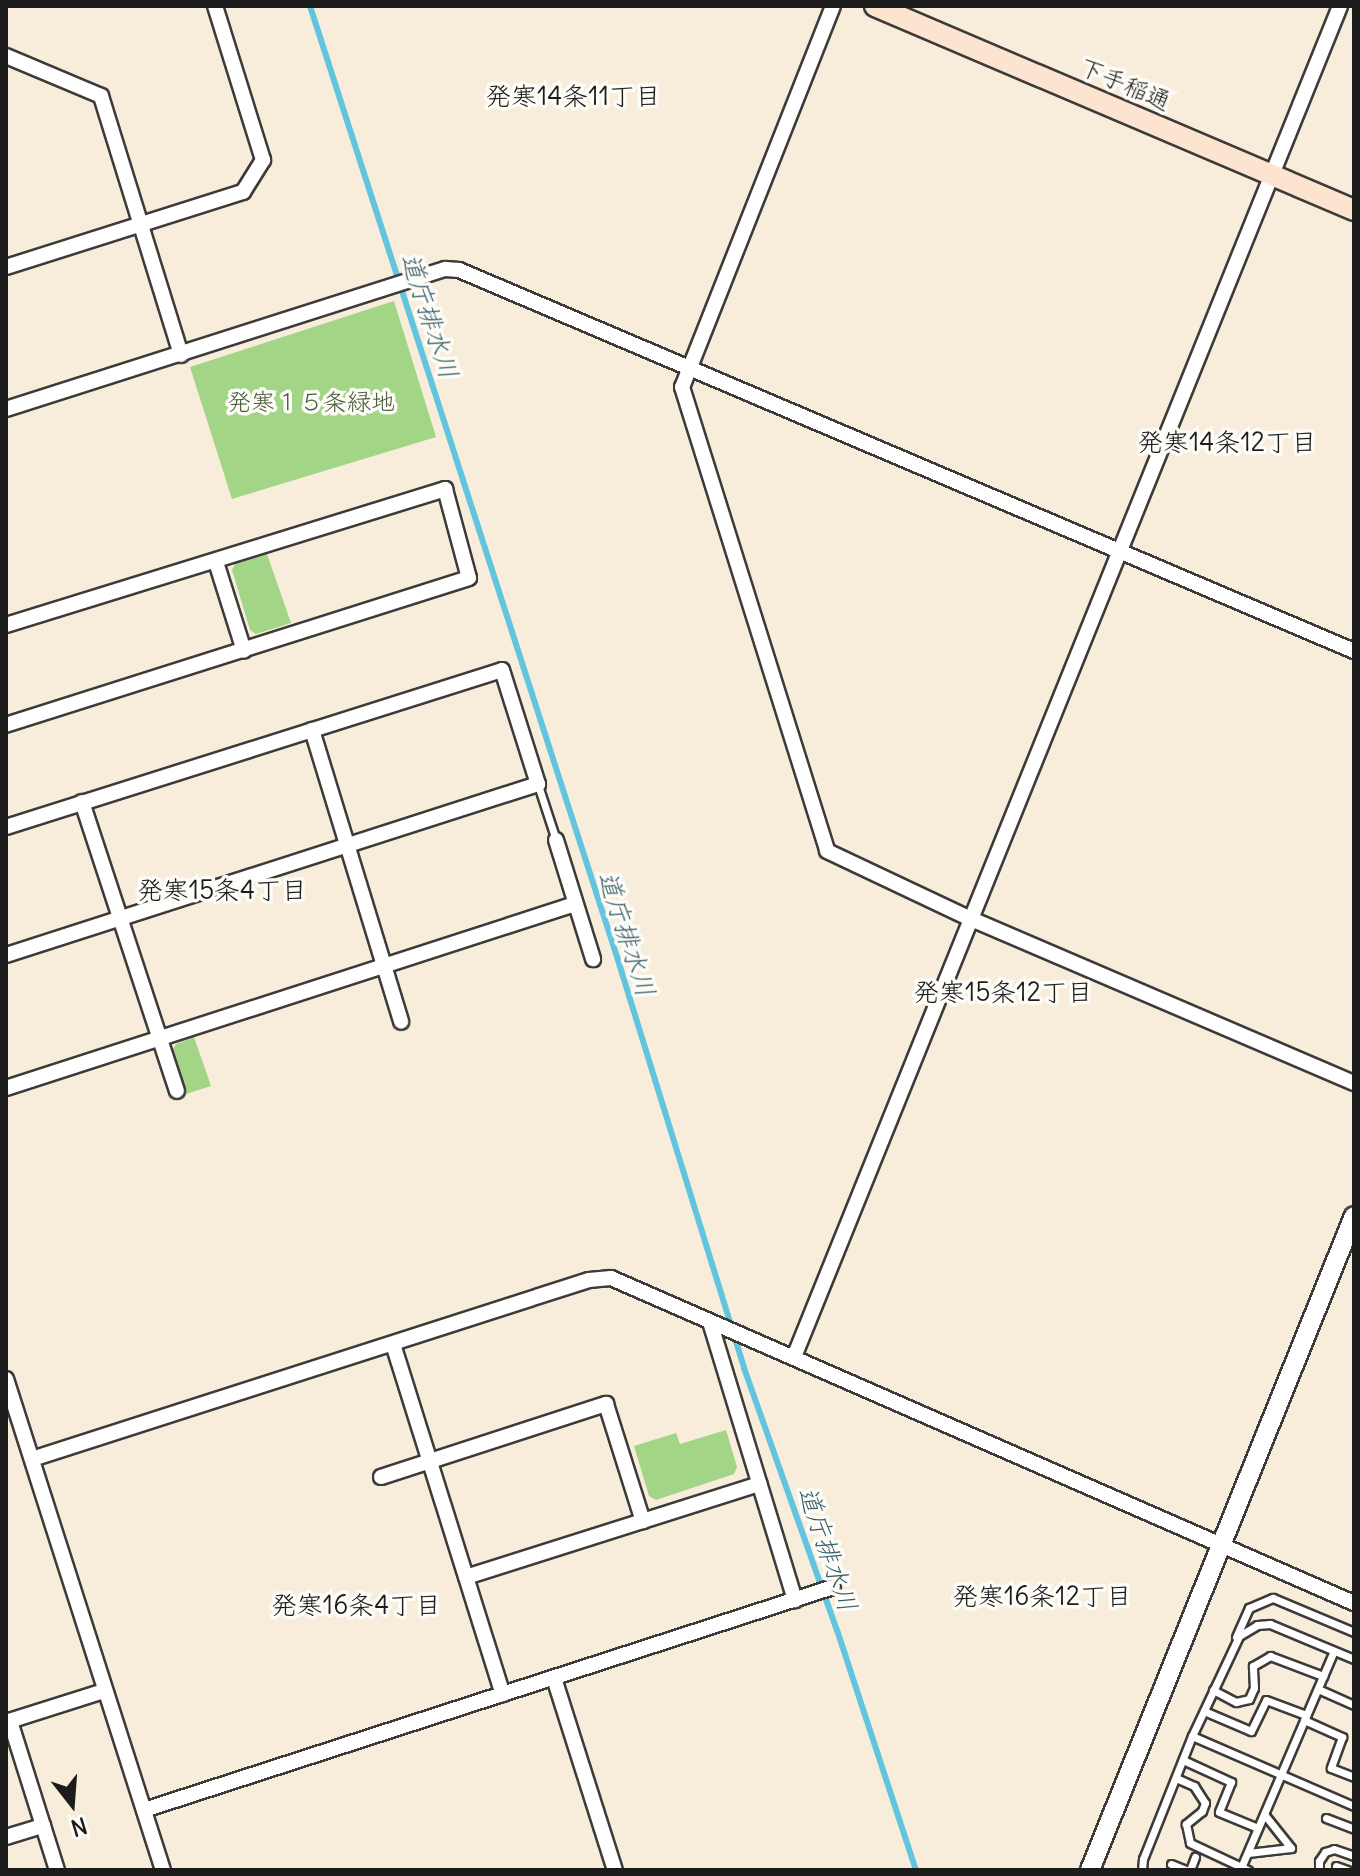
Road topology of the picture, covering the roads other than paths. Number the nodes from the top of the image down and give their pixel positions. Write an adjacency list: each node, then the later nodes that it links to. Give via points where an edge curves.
1 (215, 6): 8 (street, via 263,160 243,192)
2 (833, 6): 11 (street)
3 (875, 6): 6 (main road, 下手稲通)
4 (1340, 6): 6 (street)
5 (6, 56): 8 (street, via 101,96)
6 (1272, 175): 7 (main road, 下手稲通); 13 (street)
7 (1354, 210)
8 (141, 226): 9 (street); 10 (street)
9 (6, 267)
10 (181, 355): 11 (street, via 445,269 459,270); 12 (street)
11 (688, 367): 13 (street); 26 (street, via 682,387 827,851)
12 (6, 409)
13 (1119, 553): 17 (street); 26 (street)
14 (216, 562): 15 (street); 16 (street); 16 (street, via 445,489 469,578)
15 (6, 625)
16 (244, 651): 18 (street)
17 (1354, 651)
18 (6, 725)
19 (312, 730): 20 (street, via 502,670); 21 (street); 24 (street)
20 (538, 784): 23 (lane); 24 (street)
21 (82, 802): 22 (street); 27 (street)
22 (6, 827)
23 (556, 840): 25 (street)
24 (347, 846): 27 (street); 30 (street)
25 (575, 904): 29 (street); 30 (street)
26 (969, 918): 33 (street); 39 (street)
27 (120, 920): 28 (street); 32 (street)
28 (6, 955)
29 (593, 959)
30 (384, 966): 31 (street); 32 (street)
31 (401, 1022)
32 (160, 1039): 34 (street); 35 (street)
33 (1354, 1083)
34 (6, 1088)
35 (177, 1091)
36 (1354, 1216): 46 (street)
37 (715, 1324): 38 (street, via 611,1278 589,1280); 39 (street); 44 (street)
38 (393, 1344): 41 (street); 42 (street)
39 (794, 1357): 46 (street)
40 (6, 1379): 41 (street)
41 (32, 1459): 59 (street)
42 (430, 1461): 43 (street); 45 (street, via 606,1404); 47 (street)
43 (381, 1477)
44 (760, 1484): 45 (street); 49 (street)
45 (643, 1521): 47 (street)
46 (1221, 1545): 50 (street); 87 (street)
47 (466, 1577): 60 (street)
48 (833, 1587): 49 (street)
49 (798, 1598): 56 (street)
50 (1354, 1603)
51 (1354, 1632): 52 (lane, via 1273,1598 1249,1608)
52 (1233, 1644): 53 (lane, via 1249,1628 1270,1624); 58 (lane)
53 (1334, 1651): 54 (lane); 55 (lane)
54 (1354, 1659)
55 (1323, 1676): 57 (lane); 58 (lane, via 1270,1656 1253,1666 1249,1699 1236,1702)
56 (554, 1678): 60 (street); 86 (street)
57 (1318, 1689): 61 (lane); 63 (lane)
58 (1213, 1690): 62 (lane)
59 (104, 1691): 64 (street); 71 (street)
60 (503, 1694): 71 (street)
61 (1354, 1705)
62 (1204, 1711): 63 (lane, via 1251,1731 1266,1700); 65 (lane)
63 (1305, 1717): 67 (lane); 68 (lane, via 1342,1737 1331,1768)
64 (8, 1721): 74 (street)
65 (1192, 1736): 66 (lane); 67 (lane)
66 (1183, 1760): 69 (lane); 75 (lane, via 1231,1782 1219,1812)
67 (1281, 1776): 70 (lane); 72 (lane)
68 (1354, 1777)
69 (1176, 1778): 83 (lane, via 1194,1786 1205,1803 1186,1824 1190,1843); 88 (lane)
70 (1354, 1806)
71 (144, 1810): 85 (street)
72 (1264, 1814): 75 (lane); 78 (lane, via 1291,1848)
73 (1326, 1818): 76 (lane)
74 (43, 1826): 77 (street); 84 (street)
75 (1258, 1828): 78 (lane)
76 (1354, 1829)
77 (6, 1837)
78 (1248, 1853): 83 (lane)
79 (1354, 1856): 90 (lane, via 1334,1849 1325,1852)
80 (1195, 1857): 89 (lane)
81 (1171, 1864): 89 (lane)
82 (1336, 1866): 91 (lane)
83 (1243, 1869)
84 (57, 1870)
85 (163, 1870)
86 (615, 1870)
87 (1090, 1870)
88 (1142, 1870)
89 (1188, 1870)
90 (1319, 1870)
91 (1347, 1870)

